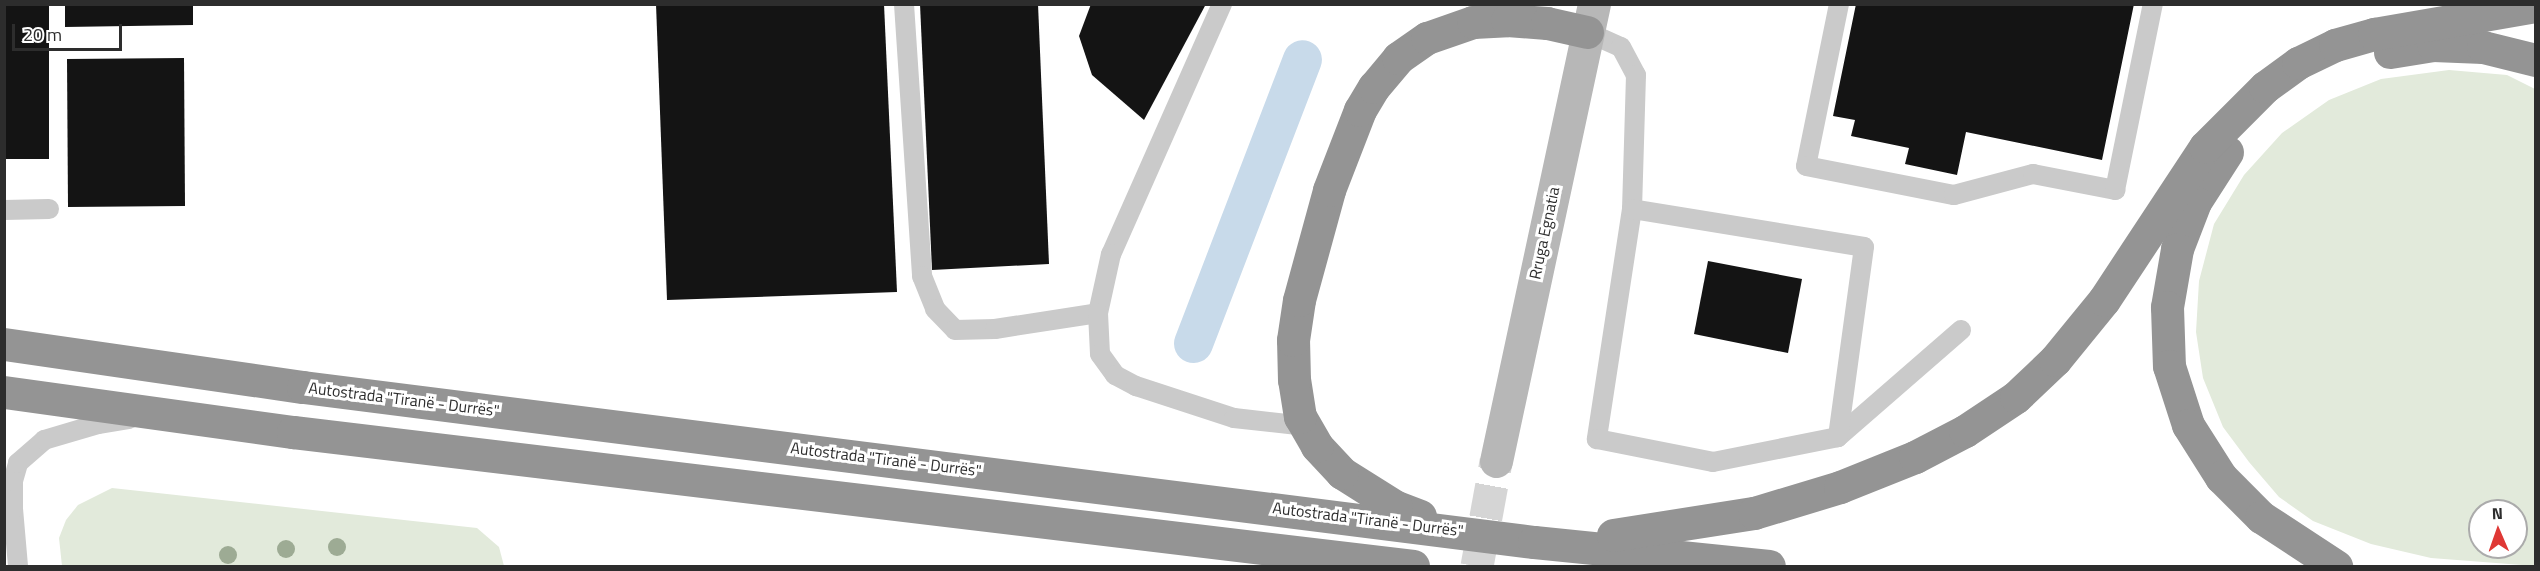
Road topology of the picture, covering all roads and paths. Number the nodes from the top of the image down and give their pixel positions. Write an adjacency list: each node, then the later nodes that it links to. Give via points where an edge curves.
1 (904, 4): 11 (lane, via 922,276 935,309 955,330 995,329)
2 (1222, 4): 11 (lane, via 1190,82 1131,202 1111,254)
3 (1839, 4): 4 (lane, via 1806,166 1954,195 2033,174 2115,190)
4 (2153, 4)
5 (2535, 6): 20 (highway, via 2364,36 2298,63 2265,87 2205,147 2104,300 2055,360 2016,397 1965,431 1916,457 1840,487 1754,513 1653,531)
6 (1591, 18): 9 (lane, via 1621,47 1636,75); 16 (highway, via 1547,23 1473,22 1426,38 1398,58 1374,87 1360,110 1329,190 1299,300 1294,380); 18 (main road, Rruga Egnatia)
7 (2535, 60): 26 (highway, via 2483,47 2433,45 2381,53 2329,71 2284,96 2249,126 2218,162 2195,202 2177,249 2168,307 2169,366 2188,425 2221,477 2261,517)
8 (49, 209): 10 (lane)
9 (1632, 209): 17 (lane, via 1864,248); 17 (lane, via 1597,439 1713,462)
10 (4, 210)
11 (1098, 313): 16 (lane, via 1100,354 1115,375 1136,386 1234,418)
12 (1961, 330): 17 (lane)
13 (4, 344): 19 (highway, Autostrada "Tiranë - Durrës", via 303,387)
14 (4, 392): 15 (highway)
15 (163, 416): 21 (highway); 22 (lane, via 98,424 44,440 30,449 18,463 13,481)
16 (1305, 426): 19 (highway, via 1342,473 1364,488 1396,507)
17 (1838, 437)
18 (1496, 461)
19 (1461, 531): 20 (highway, Autostrada "Tiranë - Durrës")
20 (1534, 542): 25 (highway, Autostrada "Tiranë - Durrës")
21 (1224, 543): 23 (highway); 24 (highway)
22 (18, 567)
23 (1314, 567)
24 (1413, 567)
25 (1769, 567)
26 (2336, 567)

